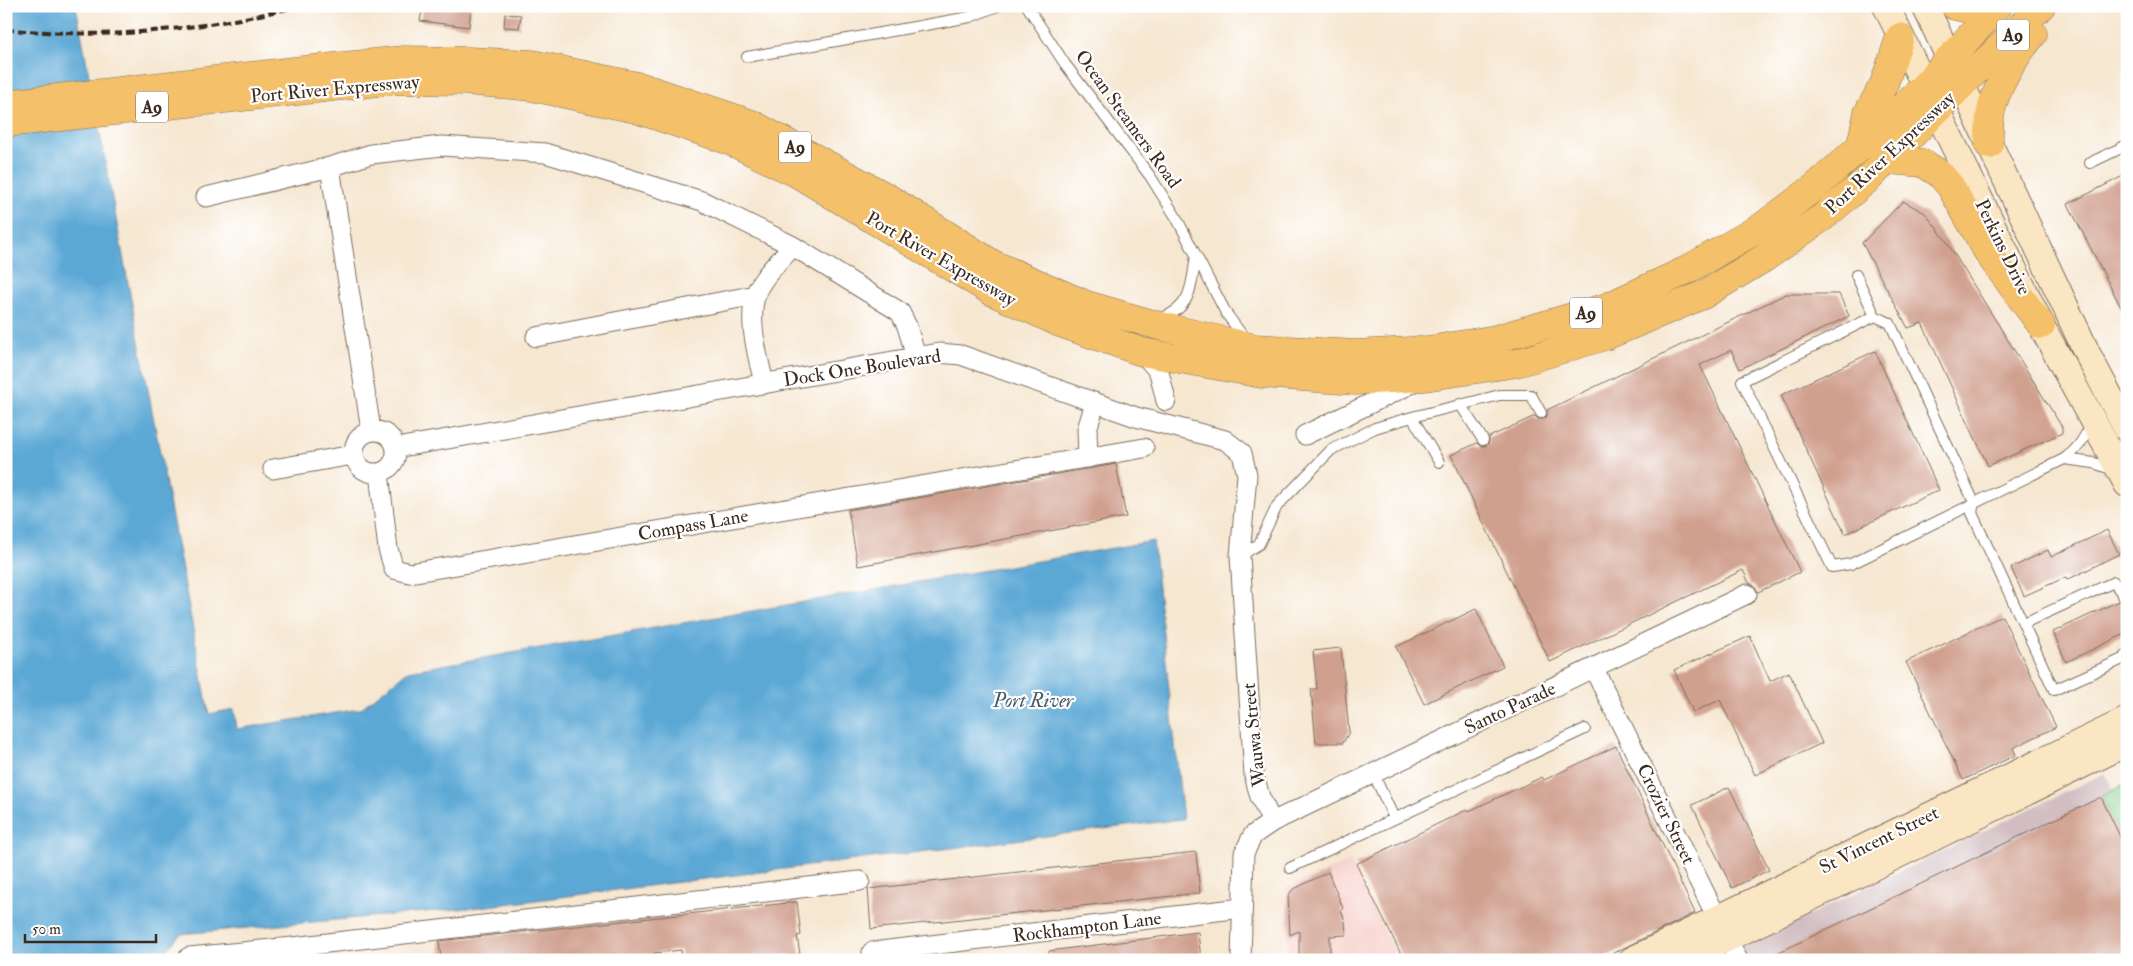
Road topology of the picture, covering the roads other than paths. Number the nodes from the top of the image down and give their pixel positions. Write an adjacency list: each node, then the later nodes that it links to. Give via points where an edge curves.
1 (996, 6): 11 (lane, via 970,17)
2 (1027, 6): 27 (lane, Ocean Steamers Road, via 1065,64 1150,176)
3 (1886, 6): 10 (main road, Perkins Drive)
4 (1925, 6): 12 (main road, Perkins Drive)
5 (1955, 6): 6 (highway, via 1969,9)
6 (1976, 6)
7 (1998, 6): 12 (highway, Port River Expressway / A9)
8 (2041, 6): 15 (highway, Port River Expressway / A9)
9 (2058, 6): 20 (highway, via 2012,62 1992,108)
10 (1900, 37): 14 (main road, Perkins Drive); 19 (highway, via 1884,84 1868,113)
11 (747, 57)
12 (1950, 59): 14 (highway, Port River Expressway / A9); 15 (main road, Perkins Drive)
13 (296, 81): 16 (highway, Port River Expressway / A9); 18 (highway, Port River Expressway / A9); 31 (highway, Port River Expressway / A9, via 404,60 468,61 532,64 642,87 752,124 885,196 993,264 1087,306); 35 (highway, Port River Expressway / A9, via 466,81 532,87 636,109 730,141 798,174 991,291 1060,323)
14 (1924, 86): 17 (main road, Perkins Drive); 19 (highway, Port River Expressway / A9)
15 (1962, 86): 17 (highway, Port River Expressway / A9); 20 (main road, Perkins Drive)
16 (6, 104)
17 (1936, 112): 22 (highway, Port River Expressway / A9); 32 (main road, Perkins Drive)
18 (6, 123)
19 (1861, 144): 34 (highway, Port River Expressway / A9, via 1815,187 1743,238 1685,271 1607,308 1496,339 1428,350 1356,354)
20 (1989, 145): 45 (main road, Perkins Drive, via 2088,355)
21 (2127, 145): 23 (lane)
22 (1888, 160): 32 (highway, via 1922,163 1940,174 1990,256); 37 (highway, Port River Expressway / A9, via 1823,217 1766,257 1702,294 1605,336 1517,363)
23 (2090, 163)
24 (330, 166): 25 (street); 26 (street, via 371,154 442,146 545,153 702,201); 46 (street)
25 (206, 197)
26 (793, 246): 29 (street, via 767,276); 36 (street, via 900,312)
27 (1196, 255): 31 (lane, via 1192,283 1183,306 1173,314); 34 (lane, Ocean Steamers Road, via 1235,327)
28 (1856, 275): 30 (lane)
29 (756, 295): 33 (street); 38 (street, via 752,328)
30 (1874, 316): 58 (lane, via 1890,323); 58 (lane, via 1742,381 1832,567 1851,564)
31 (1147, 322): 34 (highway, Port River Expressway / A9)
32 (2041, 325): 44 (main road, Perkins Drive)
33 (536, 337)
34 (1255, 348)
35 (1142, 352): 37 (highway, Port River Expressway / A9, via 1262,374 1355,381); 39 (street, via 1159,372)
36 (916, 357): 38 (street, Dock One Boulevard); 40 (street, Dock One Boulevard, via 939,353 960,355)
37 (1425, 377): 47 (street)
38 (764, 384): 49 (street, Dock One Boulevard)
39 (1166, 401)
40 (1095, 404): 52 (street, via 1086,429); 59 (street, Dock One Boulevard, via 1225,440 1242,454 1247,475)
41 (1460, 404): 42 (lane, via 1500,395 1531,395); 43 (lane); 48 (lane)
42 (1541, 413)
43 (1412, 417): 54 (lane); 59 (lane, via 1375,428 1331,450 1277,506 1259,544)
44 (2092, 418): 53 (lane, via 2076,450); 57 (main road, Perkins Drive)
45 (2127, 429)
46 (371, 430): 49 (street, via 392,438); 51 (street, via 361,435 355,444)
47 (1305, 435)
48 (1482, 440)
49 (396, 448): 56 (street, via 396,459 389,468)
50 (1144, 448): 52 (street, Compass Lane)
51 (354, 455): 55 (street); 56 (street, via 358,466 367,472)
52 (1088, 458): 56 (street, Compass Lane, via 410,573 394,569 388,549)
53 (2064, 459): 57 (lane, via 2110,468); 58 (lane)
54 (1439, 462)
55 (273, 469)
56 (378, 473)
57 (2124, 479)
58 (1974, 502): 62 (lane, via 1972,513)
59 (1240, 556): 70 (street, Wauwa Street, via 1254,775)
60 (1747, 594): 64 (street, Santo Parade)
61 (2127, 601): 62 (lane, via 2114,582)
62 (2024, 623): 63 (lane, via 2054,690 2125,658)
63 (2127, 654)
64 (1594, 669): 68 (street, Santo Parade); 74 (street, Crozier Street)
65 (2127, 720): 74 (main road, St Vincent Street)
66 (1585, 729): 69 (lane)
67 (2127, 742): 74 (main road, St Vincent Street)
68 (1373, 773): 69 (lane); 70 (street, Santo Parade)
69 (1394, 818): 71 (lane)
70 (1272, 822): 73 (street, via 1253,835 1244,853)
71 (1290, 868)
72 (860, 880): 76 (street, via 293,948 189,957)
73 (1242, 908): 75 (street, Rockhampton Lane); 77 (street)
74 (1727, 939): 78 (main road, St Vincent Street); 79 (main road, St Vincent Street)
75 (872, 952)
76 (187, 960)
77 (1241, 960)
78 (1632, 960)
79 (1683, 960)

